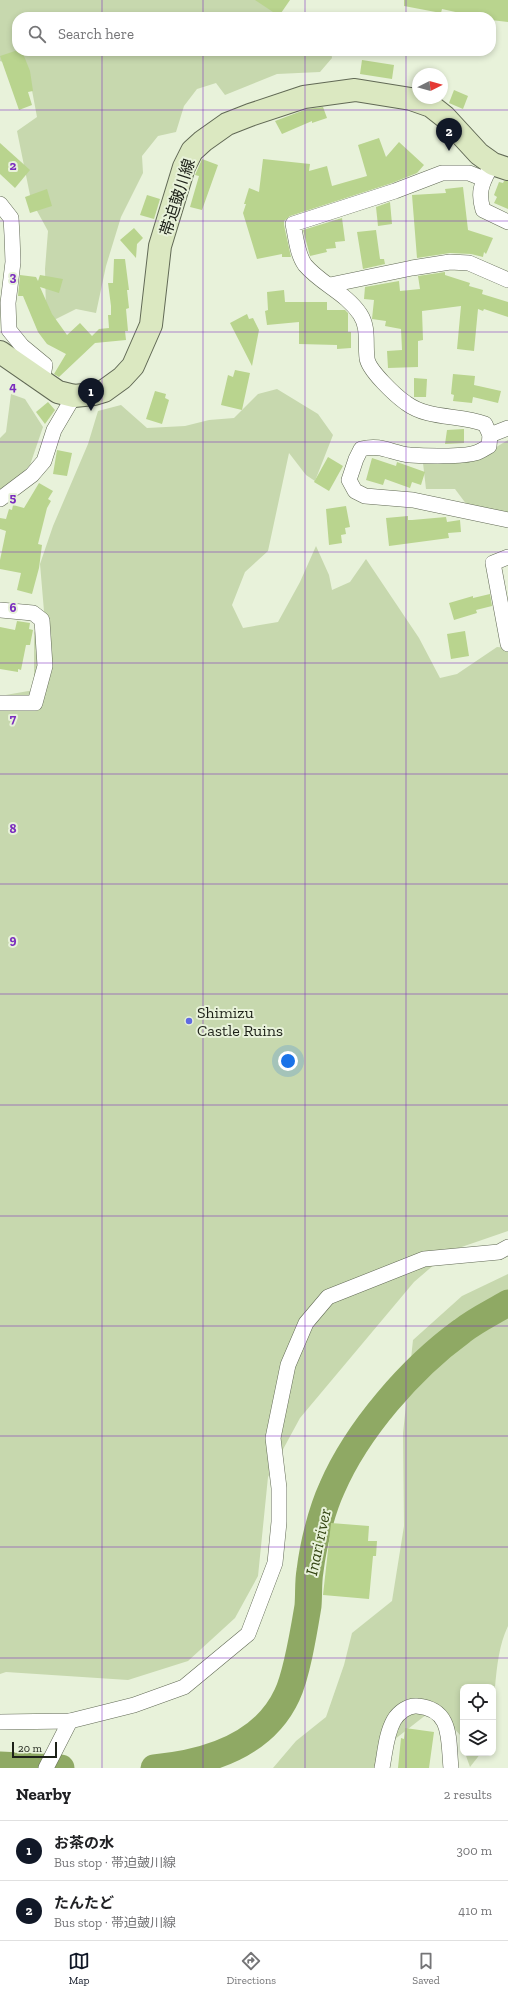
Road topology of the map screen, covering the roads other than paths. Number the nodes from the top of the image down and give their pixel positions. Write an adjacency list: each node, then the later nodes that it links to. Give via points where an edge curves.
1 (495, 171): 3 (street, via 479,197 483,210); 5 (street, via 442,173 293,224 297,248 305,264); 8 (street, 帯迫皷川線, via 445,117 431,106 383,94 355,90 304,97 227,124 192,151 184,167 160,246 152,325 133,366 104,391)
2 (0, 204): 7 (street, via 11,218 13,262 8,296 9,330 22,346 45,365)
3 (508, 222)
4 (508, 280): 5 (street, via 469,263 450,262)
5 (330, 285): 10 (street, via 359,313 366,327 367,360 387,388 407,404 423,412 470,418 485,424)
6 (0, 352): 7 (street, 帯迫皷川線)
7 (42, 382): 8 (street, 帯迫皷川線, via 58,392)
8 (74, 396): 11 (street, via 54,430 44,461 32,475)
9 (508, 428): 10 (street)
10 (490, 435): 12 (street, via 489,446 461,456 409,455 381,447 361,450 350,480 355,491 365,496 413,500)
11 (0, 499)
12 (508, 520)
13 (508, 556): 15 (street, via 493,563)
14 (0, 610): 16 (street, via 33,613 42,620 45,666 35,703)
15 (508, 644)
16 (0, 703)
17 (508, 1247): 18 (street, via 499,1252 424,1259 328,1297 306,1323 288,1365 273,1438 279,1488 275,1563 248,1634 184,1687 134,1706)
18 (70, 1721): 19 (street); 20 (street)
19 (0, 1722)
20 (46, 1768)
21 (382, 1768): 22 (street, via 394,1719 412,1705 438,1712 444,1720)
22 (451, 1768)

